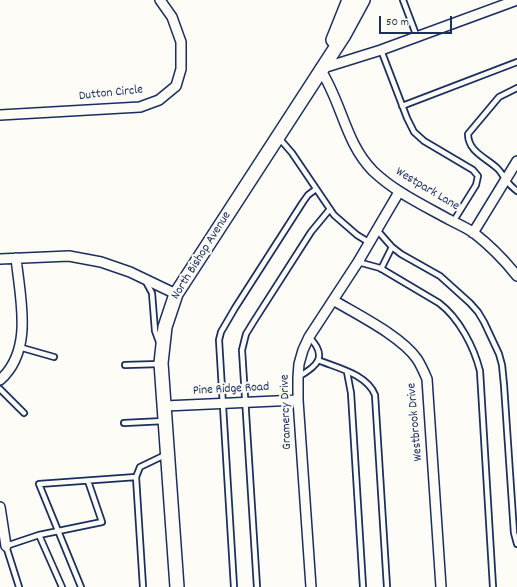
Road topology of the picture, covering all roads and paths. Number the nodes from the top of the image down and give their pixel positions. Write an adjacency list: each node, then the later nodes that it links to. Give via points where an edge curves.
1 (160, 0): 12 (street, Dutton Circle, via 172,17 181,42 181,68 176,86 159,100 140,107)
2 (349, 0): 9 (main road)
3 (363, 0): 9 (main road, via 344,35)
4 (403, 0): 6 (lane)
5 (517, 0): 6 (street)
6 (417, 37): 7 (street)
7 (381, 50): 9 (street); 11 (lane)
8 (517, 62): 11 (lane)
9 (320, 69): 13 (main road, North Bishop Avenue); 18 (street, Westpark Lane, via 337,102 355,148 374,172)
10 (517, 88): 15 (lane, via 499,97 468,134 471,146)
11 (402, 106): 20 (lane, via 414,132 424,141 473,170 478,176 476,185)
12 (0, 115)
13 (278, 137): 16 (lane); 31 (main road, North Bishop Avenue)
14 (517, 162): 15 (street)
15 (506, 180): 17 (lane); 22 (street)
16 (316, 189): 19 (lane); 45 (lane, via 303,202 222,332 218,349)
17 (517, 191)
18 (399, 192): 20 (street, Westpark Lane); 21 (street, Gramercy Drive)
19 (330, 209): 23 (lane, via 345,225); 44 (lane, via 311,232 246,334 242,358)
20 (453, 222): 22 (street, Westpark Lane)
21 (378, 230): 23 (street, Gramercy Drive); 24 (lane)
22 (473, 233): 29 (street, Westpark Lane)
23 (370, 243): 27 (street, Gramercy Drive)
24 (392, 247): 28 (lane); 56 (lane, via 440,276 470,303 484,322 499,354 504,385 514,533)
25 (16, 258): 26 (street); 30 (street, via 69,256 101,262); 34 (street, via 23,325)
26 (0, 259)
27 (358, 262): 28 (lane); 32 (street, Gramercy Drive)
28 (382, 269): 69 (lane, via 447,309 474,350 480,371)
29 (517, 276)
30 (144, 279): 31 (street); 36 (lane, via 152,293 155,331)
31 (176, 294): 36 (main road, North Bishop Avenue, via 165,327)
32 (333, 300): 33 (street, Gramercy Drive); 68 (street, Westbrook Drive, via 396,338 417,359 427,379)
33 (309, 337): 37 (lane, via 319,350); 40 (street, Gramercy Drive, via 299,364)
34 (19, 347): 35 (lane); 41 (street, via 19,352)
35 (54, 357)
36 (162, 358): 38 (lane); 46 (main road, North Bishop Avenue)
37 (318, 360): 39 (lane); 40 (lane, via 314,366)
38 (125, 365)
39 (347, 372): 66 (lane, via 351,393); 67 (lane, via 362,379 375,395)
40 (298, 376): 43 (street, Gramercy Drive)
41 (0, 380)
42 (0, 389): 47 (lane)
43 (298, 400): 44 (street, Pine Ridge Road); 65 (street, Gramercy Drive)
44 (246, 402): 45 (street, Pine Ridge Road); 64 (lane)
45 (223, 403): 46 (street, Pine Ridge Road); 63 (lane)
46 (165, 406): 48 (main road, North Bishop Avenue)
47 (24, 413)
48 (166, 421): 49 (lane); 50 (main road, North Bishop Avenue)
49 (124, 423)
50 (168, 454): 51 (lane, via 140,467); 62 (main road, North Bishop Avenue)
51 (136, 477): 52 (lane); 61 (lane)
52 (88, 481): 54 (lane, via 102,522); 54 (lane, via 39,484)
53 (0, 507): 57 (street)
54 (59, 531): 55 (lane); 60 (lane)
55 (39, 535): 57 (lane); 59 (lane)
56 (517, 544)
57 (6, 546): 58 (lane)
58 (19, 587)
59 (62, 587)
60 (81, 587)
61 (144, 587)
62 (177, 587)
63 (234, 587)
64 (257, 587)
65 (311, 587)
66 (363, 587)
67 (386, 587)
68 (441, 587)
69 (493, 587)

